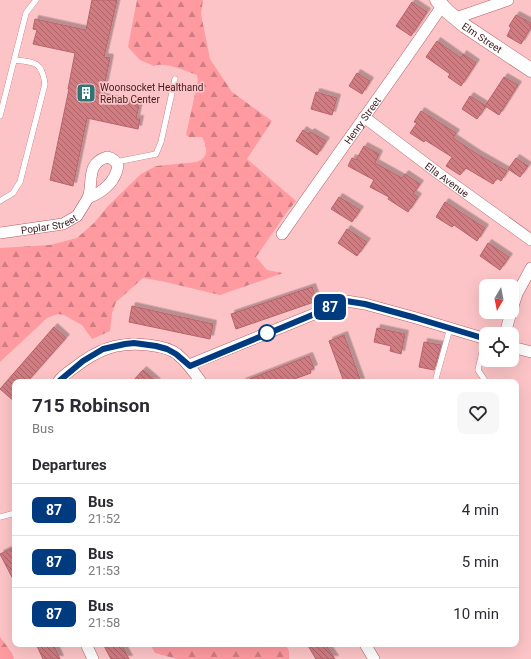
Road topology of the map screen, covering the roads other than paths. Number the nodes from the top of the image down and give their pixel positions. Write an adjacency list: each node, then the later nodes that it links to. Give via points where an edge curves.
1 (36, 0): 5 (lane, via 26,13)
2 (508, 0): 4 (street)
3 (439, 3): 4 (street, Elm Street); 9 (street, Henry Street, via 400,68)
4 (456, 18): 6 (street, Elm Street)
5 (15, 60): 8 (lane); 12 (lane, via 32,61 43,72 45,84 20,182 13,193)
6 (531, 70)
7 (175, 79): 10 (lane, via 156,154)
8 (0, 116)
9 (364, 117): 14 (street, Henry Street); 15 (street, Ella Avenue)
10 (116, 162): 11 (street, Poplar Street, via 117,170 110,184); 11 (street, Poplar Street, via 107,157 95,163)
11 (88, 198): 13 (street, Poplar Street, via 77,216 63,224)
12 (0, 201)
13 (0, 233)
14 (282, 234)
15 (531, 240)
16 (531, 268): 17 (street)
17 (519, 289)
18 (450, 328): 19 (street); 22 (street, via 346,301); 26 (lane)
19 (479, 337)
20 (519, 349): 21 (street)
21 (531, 352)
22 (190, 366): 24 (street, via 167,349 134,343 103,349 83,361); 25 (street)
23 (479, 366): 27 (lane, via 478,370)
24 (62, 379)
25 (200, 379)
26 (436, 379)
27 (484, 379)
28 (12, 514): 29 (lane)
29 (0, 517)
30 (87, 647): 32 (street)
31 (367, 647): 33 (street)
32 (93, 659)
33 (374, 659)

